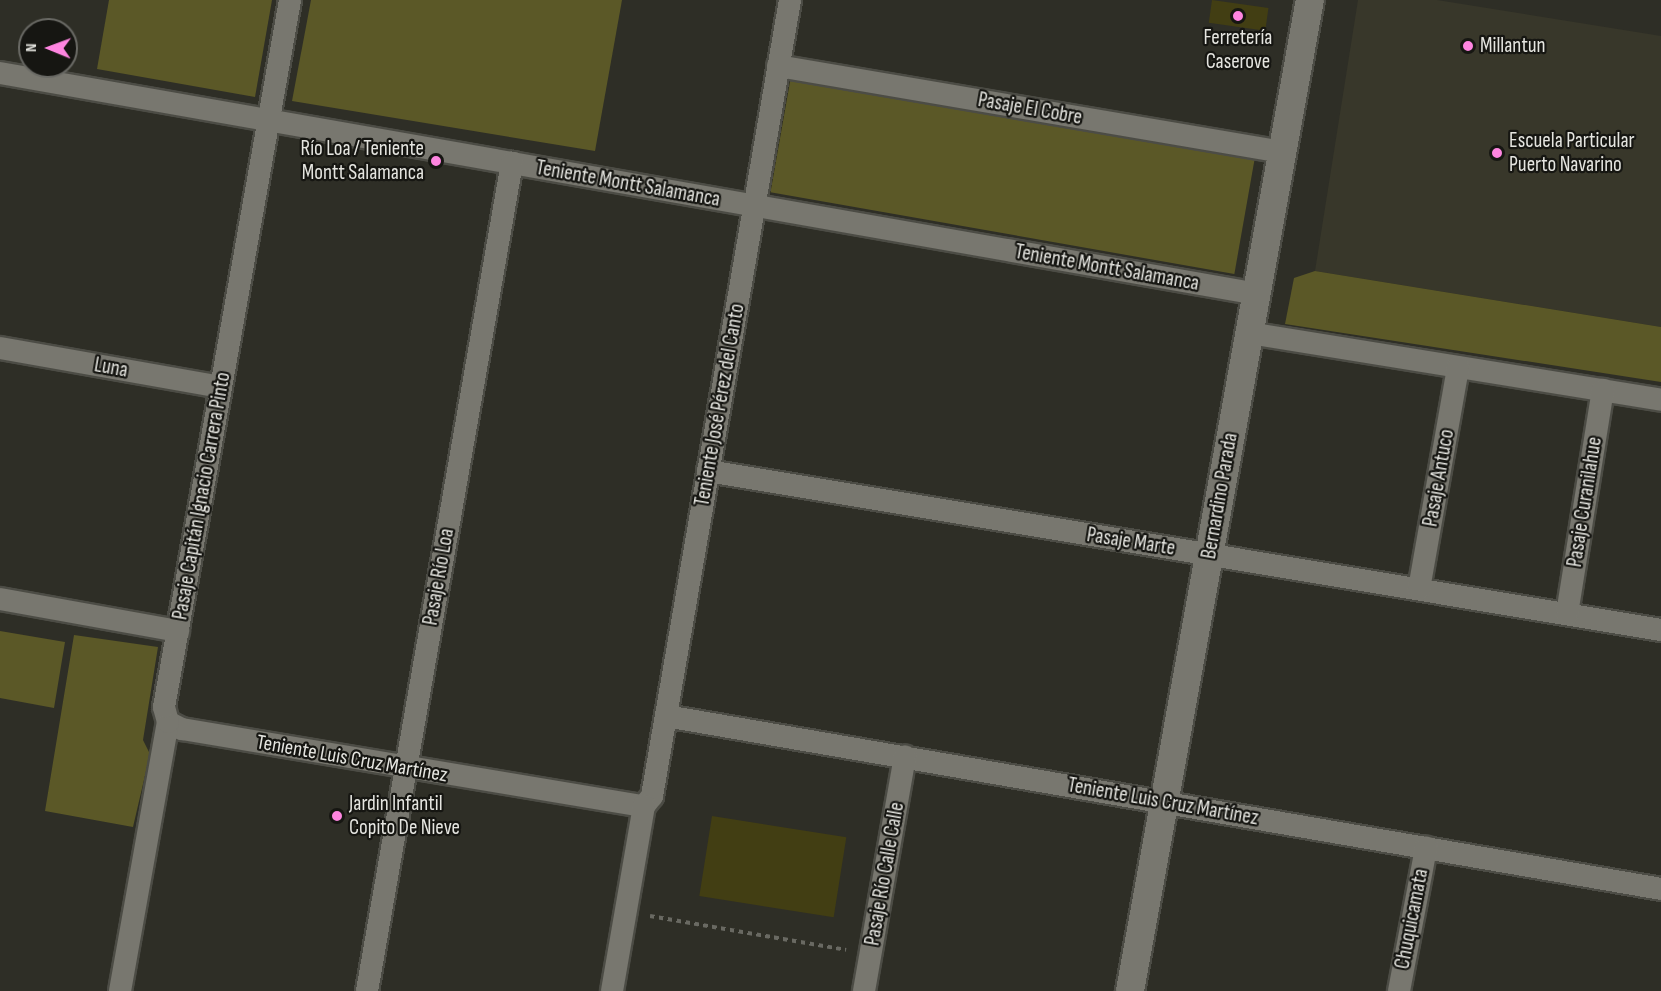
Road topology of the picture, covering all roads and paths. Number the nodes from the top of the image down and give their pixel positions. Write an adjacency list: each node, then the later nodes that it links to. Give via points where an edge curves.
1 (290, 0): 6 (street, Pasaje Capitán Ignacio Carrera Pinto)
2 (790, 0): 4 (street, Teniente José Pérez del Canto)
3 (1310, 0): 7 (street, Bernardino Parada)
4 (778, 66): 7 (street, Pasaje El Cobre); 9 (street, Teniente José Pérez del Canto)
5 (0, 73): 6 (street, Teniente Montt Salamanca)
6 (268, 120): 8 (street, Teniente Montt Salamanca); 14 (street, Pasaje Capitán Ignacio Carrera Pinto)
7 (1282, 152): 10 (street, Bernardino Parada)
8 (512, 163): 9 (street, Teniente Montt Salamanca); 27 (street, Pasaje Río Loa)
9 (754, 206): 10 (street, Teniente Montt Salamanca); 17 (street, Teniente José Pérez del Canto)
10 (1257, 294): 11 (street, Bernardino Parada)
11 (1249, 333): 13 (street); 18 (street, Bernardino Parada)
12 (0, 348): 14 (street, Luna)
13 (1458, 367): 15 (street); 19 (street, Pasaje Antuco)
14 (221, 387): 23 (street, Pasaje Capitán Ignacio Carrera Pinto)
15 (1603, 390): 16 (street); 21 (street, Pasaje Curanilahue)
16 (1661, 400)
17 (708, 471): 18 (street, Pasaje Marte); 24 (street, Teniente José Pérez del Canto)
18 (1209, 555): 19 (street, Pasaje Marte); 28 (street, Bernardino Parada)
19 (1419, 589): 21 (street, Pasaje Marte)
20 (0, 599): 23 (street)
21 (1567, 614): 22 (street, Pasaje Marte)
22 (1661, 630)
23 (178, 631): 25 (street, Pasaje Capitán Ignacio Carrera Pinto, via 164,707)
24 (666, 716): 26 (street, Teniente Luis Cruz Martínez); 29 (street, Teniente José Pérez del Canto, via 652,796)
25 (168, 722): 27 (street, Teniente Luis Cruz Martínez, via 182,729); 34 (street, Pasaje Capitán Ignacio Carrera Pinto)
26 (905, 758): 28 (street, Teniente Luis Cruz Martínez); 33 (street, Pasaje Río Calle Calle)
27 (406, 769): 29 (street, Teniente Luis Cruz Martínez); 35 (street, Pasaje Río Loa)
28 (1164, 802): 30 (street, Teniente Luis Cruz Martínez); 38 (street, Bernardino Parada)
29 (644, 806): 32 (street, Teniente José Pérez del Canto)
30 (1426, 848): 31 (street, Teniente Luis Cruz Martínez); 39 (street, Chuquicamata)
31 (1661, 889)
32 (626, 912): 33 (path); 36 (street, Teniente José Pérez del Canto)
33 (871, 954): 37 (street, Pasaje Río Calle Calle)
34 (120, 991)
35 (367, 991)
36 (612, 991)
37 (864, 991)
38 (1130, 991)
39 (1399, 991)

